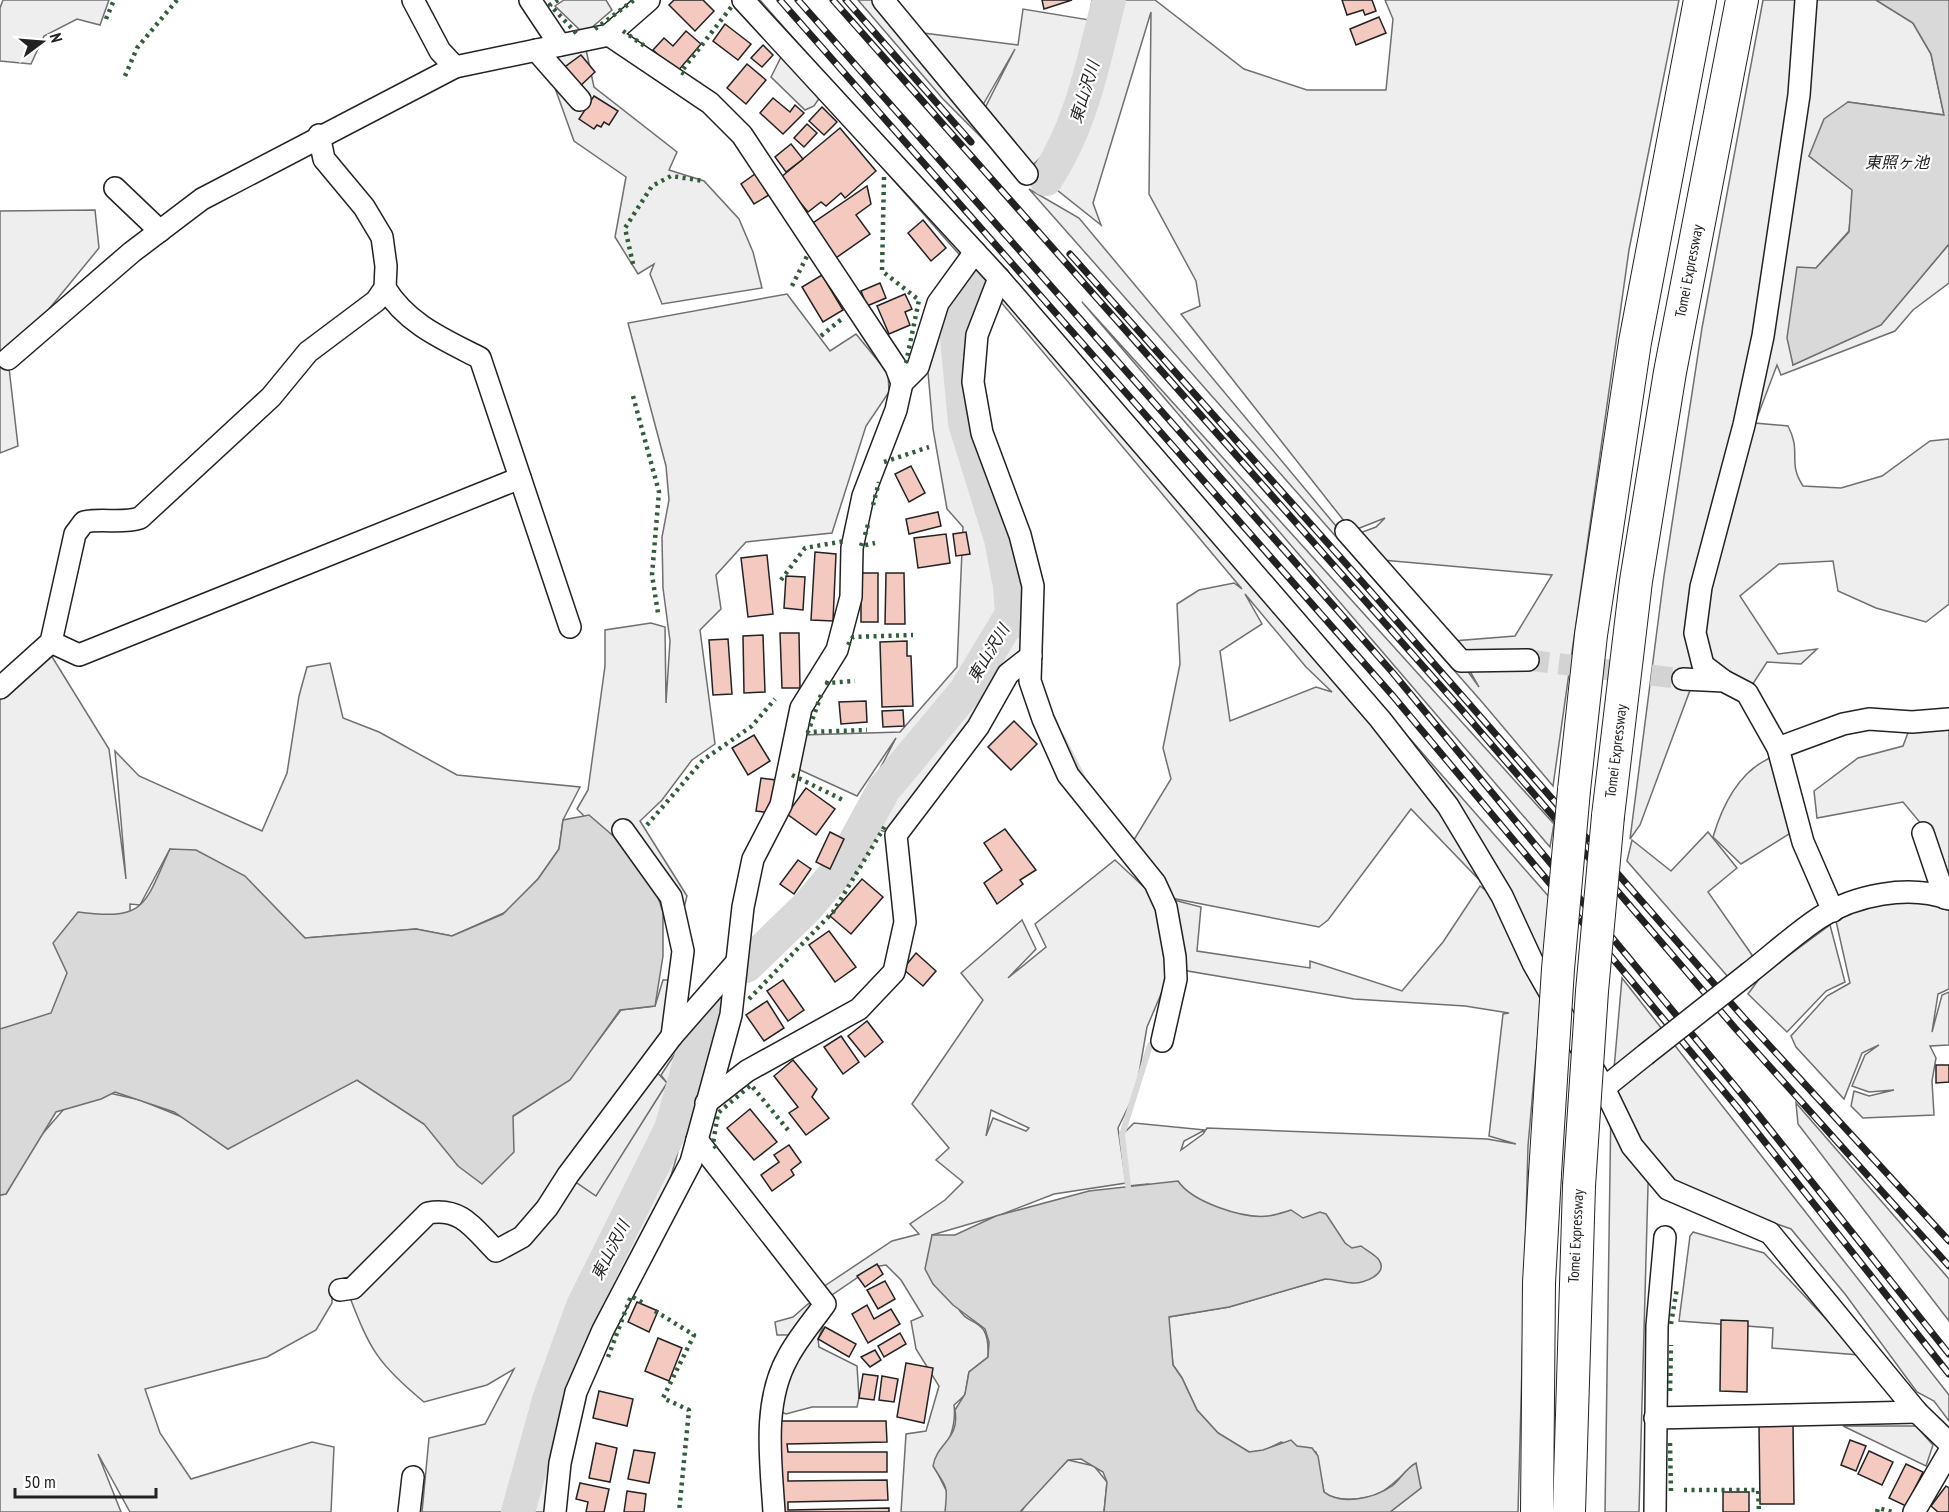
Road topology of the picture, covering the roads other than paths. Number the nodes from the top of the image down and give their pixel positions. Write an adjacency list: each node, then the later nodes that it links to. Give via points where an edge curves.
1 (412, 0): 12 (street, via 440,51)
2 (530, 0): 10 (street)
3 (649, 0): 9 (street)
4 (743, 0): 18 (street)
5 (883, 0): 15 (street)
6 (1700, 0): 54 (highway, bridge, via 1635,342 1591,635 1574,790 1558,969 1539,1283)
7 (1742, 0): 55 (highway, Tomei Expressway, bridge, via 1670,372 1636,581 1608,816 1578,1186)
8 (1806, 0): 30 (street, via 1799,95 1763,336 1701,587 1695,633 1703,665)
9 (609, 35): 10 (street); 22 (street, via 710,103 742,135 896,367)
10 (560, 45): 11 (street)
11 (536, 50): 12 (street); 13 (street)
12 (454, 67): 14 (street)
13 (580, 100)
14 (319, 135): 17 (street, via 202,199); 20 (street, via 324,159 364,207 382,237)
15 (1027, 174)
16 (115, 188): 17 (street)
17 (160, 231): 21 (street)
18 (975, 252): 19 (street); 22 (street, via 938,303 918,367)
19 (999, 278): 27 (street, via 977,334 973,382 982,433 1020,535 1033,586); 41 (street, via 1380,719 1448,806 1502,896 1533,963)
20 (385, 288): 23 (street, via 396,306 419,325 480,358); 26 (street, via 376,301 308,352 271,397 140,518 125,523 84,522 75,534)
21 (8, 359)
22 (902, 383): 38 (street, via 896,410 862,496 852,548 851,597 837,650 801,708 781,805 753,859)
23 (520, 478): 25 (street); 26 (street, via 79,655)
24 (1346, 531): 28 (street, via 1461,661)
25 (570, 627)
26 (51, 642): 31 (street)
27 (1031, 656): 40 (street, via 1030,681 1068,775 1155,883 1166,907 1176,979); 42 (street, via 1008,674 978,727 896,835 905,922 894,972 859,1010 747,1071)
28 (1528, 660)
29 (1683, 679): 30 (street)
30 (1724, 681): 33 (street, via 1748,693)
31 (0, 688)
32 (1949, 719): 33 (street, via 1869,719 1843,724)
33 (1778, 748): 37 (street, via 1803,842)
34 (623, 830): 39 (street, via 671,897 683,951)
35 (1923, 833): 36 (street)
36 (1947, 898): 37 (street, via 1909,891 1855,902)
37 (1833, 911): 41 (street, bridge, via 1819,918)
38 (736, 963): 39 (street); 42 (street, via 731,1015)
39 (672, 1035): 45 (street, via 522,1237 496,1251 466,1219 440,1211 428,1213 354,1288)
40 (1162, 1041)
41 (1604, 1088): 46 (street, via 1632,1146 1668,1189 1770,1233)
42 (706, 1103): 43 (street)
43 (697, 1140): 52 (street, via 691,1162 603,1330 576,1392 560,1463); 53 (street, via 825,1304 787,1357 773,1398 770,1449)
44 (1665, 1237): 47 (street, via 1657,1326)
45 (340, 1290)
46 (1917, 1412): 47 (street); 48 (street)
47 (1655, 1418): 56 (street)
48 (1949, 1443)
49 (1949, 1452): 57 (street)
50 (413, 1477): 51 (street)
51 (409, 1512)
52 (555, 1512)
53 (774, 1512)
54 (1537, 1512)
55 (1569, 1512)
56 (1655, 1512)
57 (1914, 1512)

